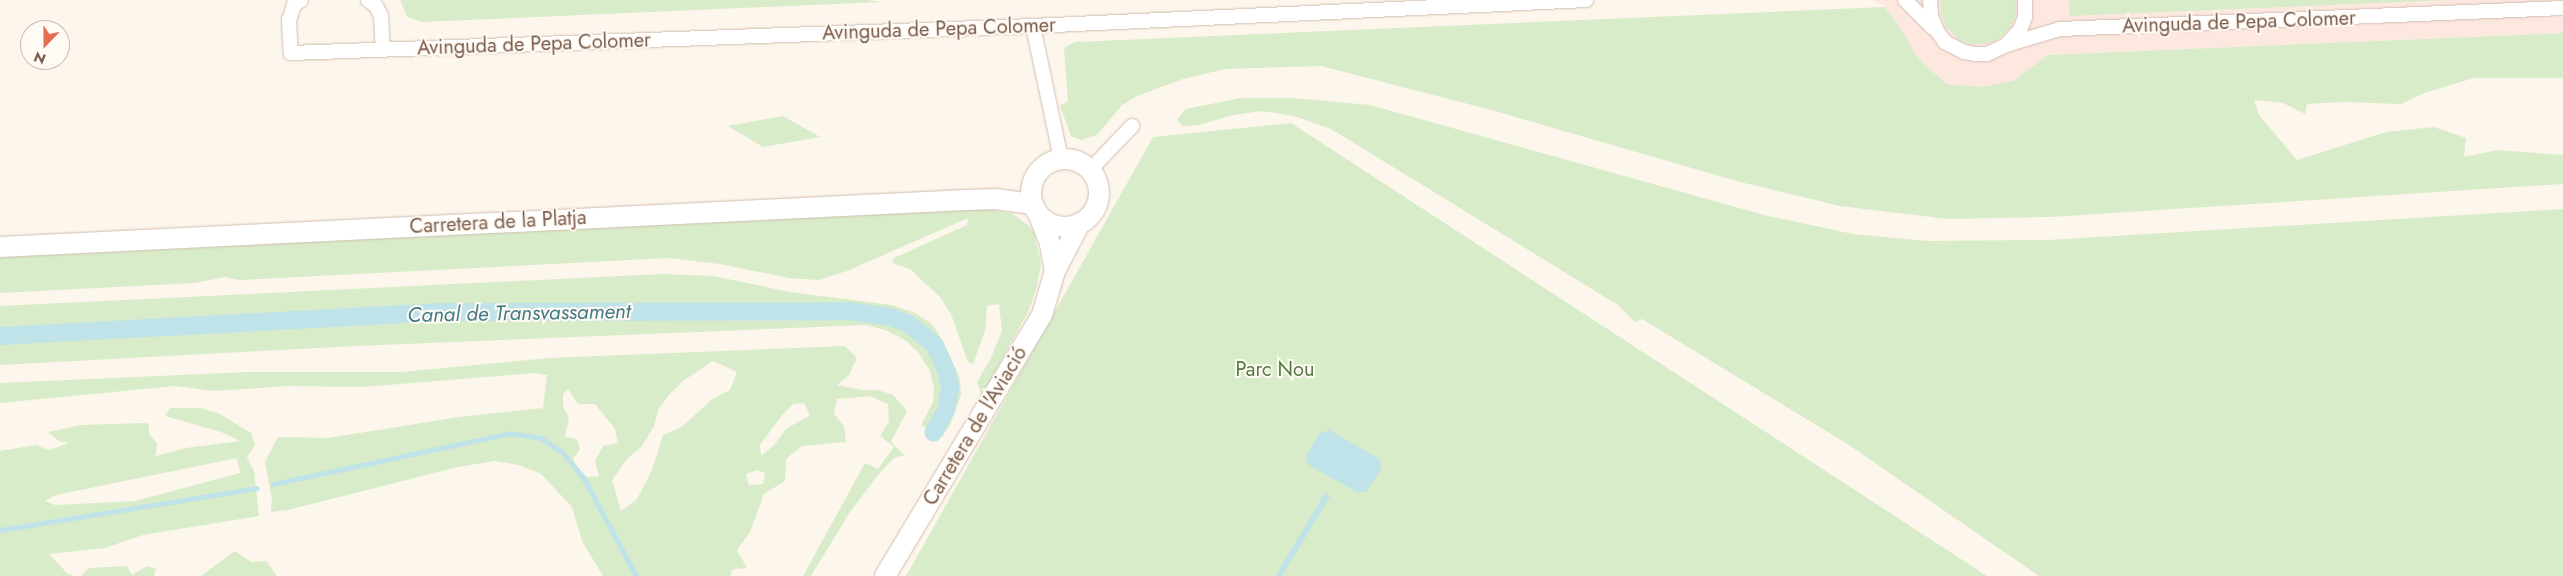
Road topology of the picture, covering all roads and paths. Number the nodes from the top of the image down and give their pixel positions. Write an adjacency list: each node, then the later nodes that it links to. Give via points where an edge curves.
1 (301, 0): 11 (street, Avinguda de Pepa Colomer, via 294,5 289,20 291,53)
2 (368, 0): 11 (street, via 381,16)
3 (1586, 0): 8 (street, Avinguda de Pepa Colomer)
4 (1906, 0): 9 (street)
5 (1930, 0): 9 (street, via 1931,16)
6 (2025, 0): 10 (street, via 2025,17 2020,30)
7 (2563, 8): 10 (street, Avinguda de Pepa Colomer, via 2060,30)
8 (1033, 26): 11 (street, Avinguda de Pepa Colomer); 13 (street)
9 (1945, 42): 10 (street, Avinguda de Pepa Colomer, via 1975,54 1987,54)
10 (2006, 45)
11 (383, 50)
12 (1132, 126): 14 (street)
13 (1061, 159): 14 (street, via 1081,163); 15 (street, via 1048,163)
14 (1090, 170): 18 (street, via 1099,187 1098,201 1090,216)
15 (1033, 181): 16 (street, Carretera de la Platja); 17 (street, via 1031,193)
16 (996, 199): 17 (street, Carretera de la Platja); 19 (street, Carretera de la Platja)
17 (1036, 209): 18 (street, via 1046,222 1057,226); 20 (street, Carretera de l'Aviació, via 1050,244)
18 (1080, 224): 20 (street, Carretera de l'Aviació)
19 (0, 247)
20 (1055, 271): 21 (street, Carretera de l'Aviació, via 1042,315)
21 (885, 576)

